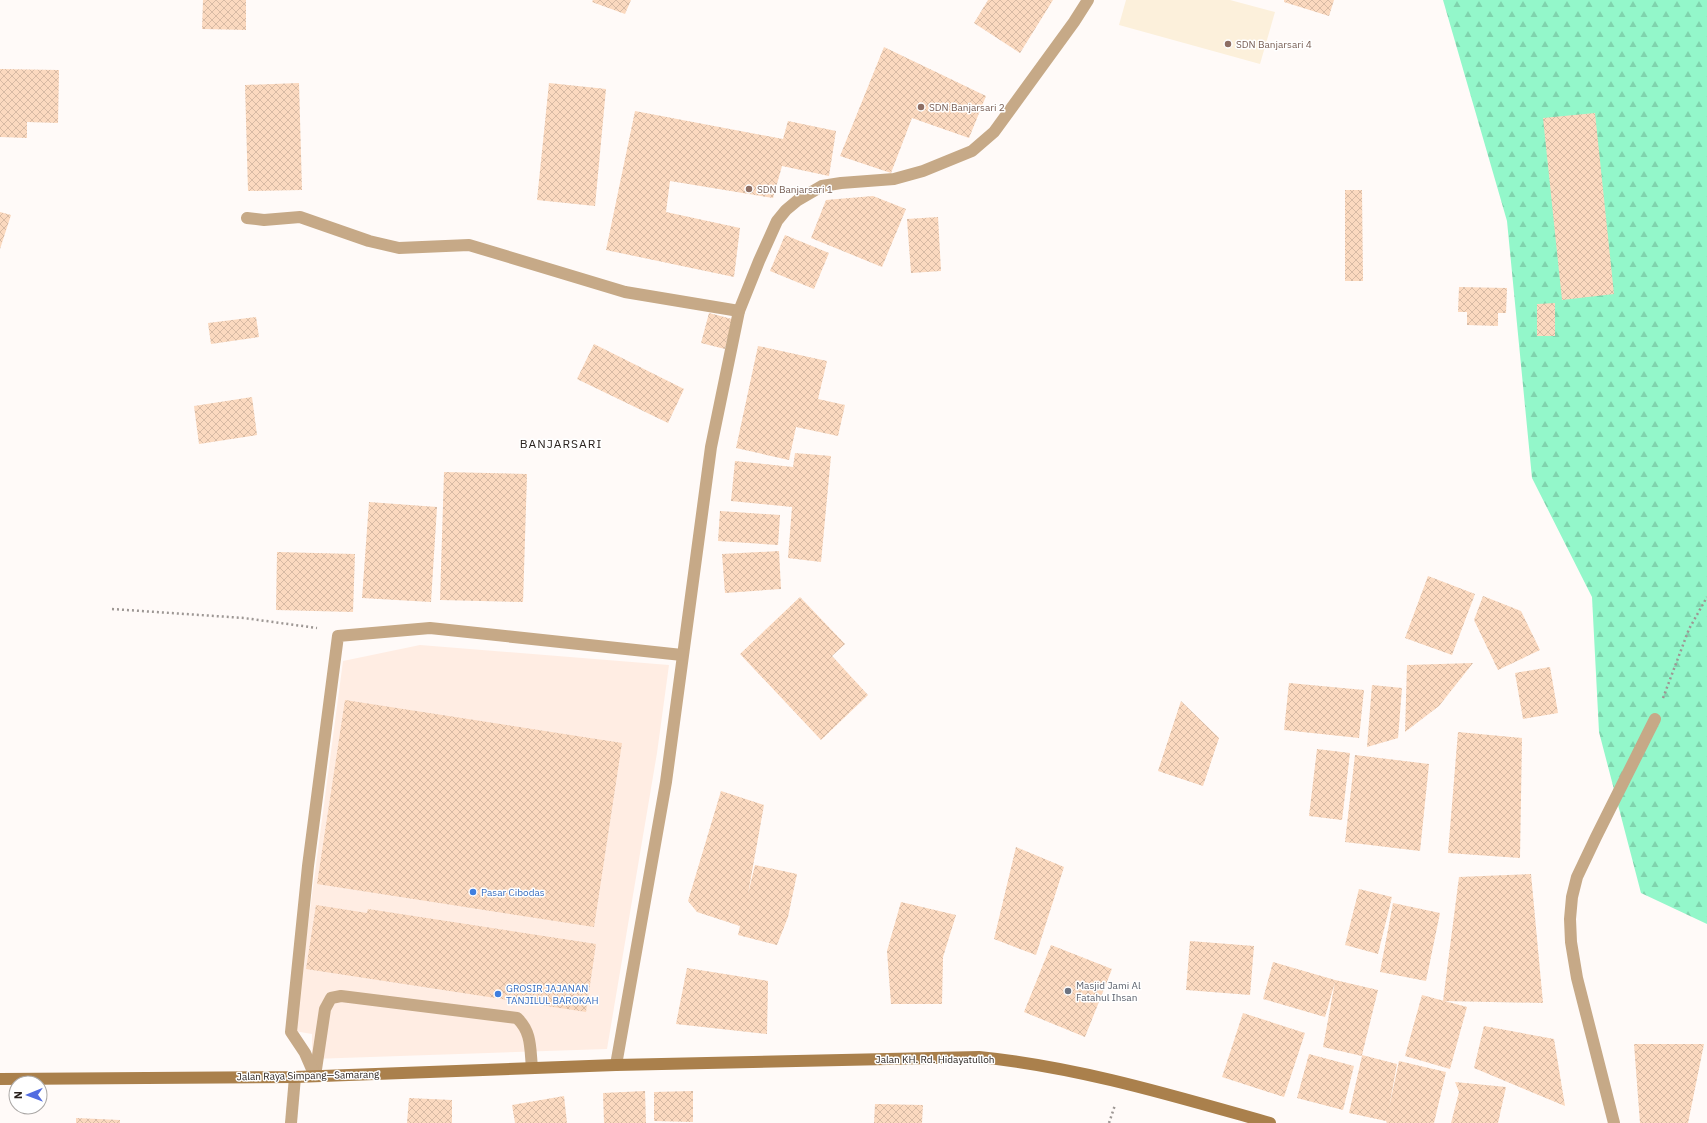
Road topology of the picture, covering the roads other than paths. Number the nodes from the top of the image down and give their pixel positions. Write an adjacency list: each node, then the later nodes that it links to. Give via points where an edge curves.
1 (1088, 0): 3 (street, via 994,132 972,151 923,171 894,179 822,186 786,210 777,221)
2 (247, 218): 3 (street, via 264,220 300,217 369,241 398,248 469,245 625,292)
3 (739, 312): 4 (street, via 711,447)
4 (682, 655): 6 (street, via 666,782); 8 (street, via 430,628 338,636 308,866 291,1032 305,1053)
5 (1655, 719): 13 (street, via 1592,844 1577,877 1572,897 1571,942)
6 (616, 1065): 7 (main road, Jalan Raya Simpang—Samarang); 12 (main road, Jalan KH. Rd. Hidayatulloh, via 979,1057 1019,1061 1122,1082)
7 (532, 1068): 8 (main road, Jalan Raya Simpang—Samarang); 8 (street, via 529,1035 524,1024 517,1018 341,996 331,998 325,1009)
8 (315, 1076): 9 (main road, Jalan Raya Simpang—Samarang)
9 (295, 1077): 10 (main road, Jalan Raya Simpang—Samarang); 11 (street)
10 (0, 1079)
11 (291, 1123)
12 (1270, 1123)
13 (1614, 1123)

